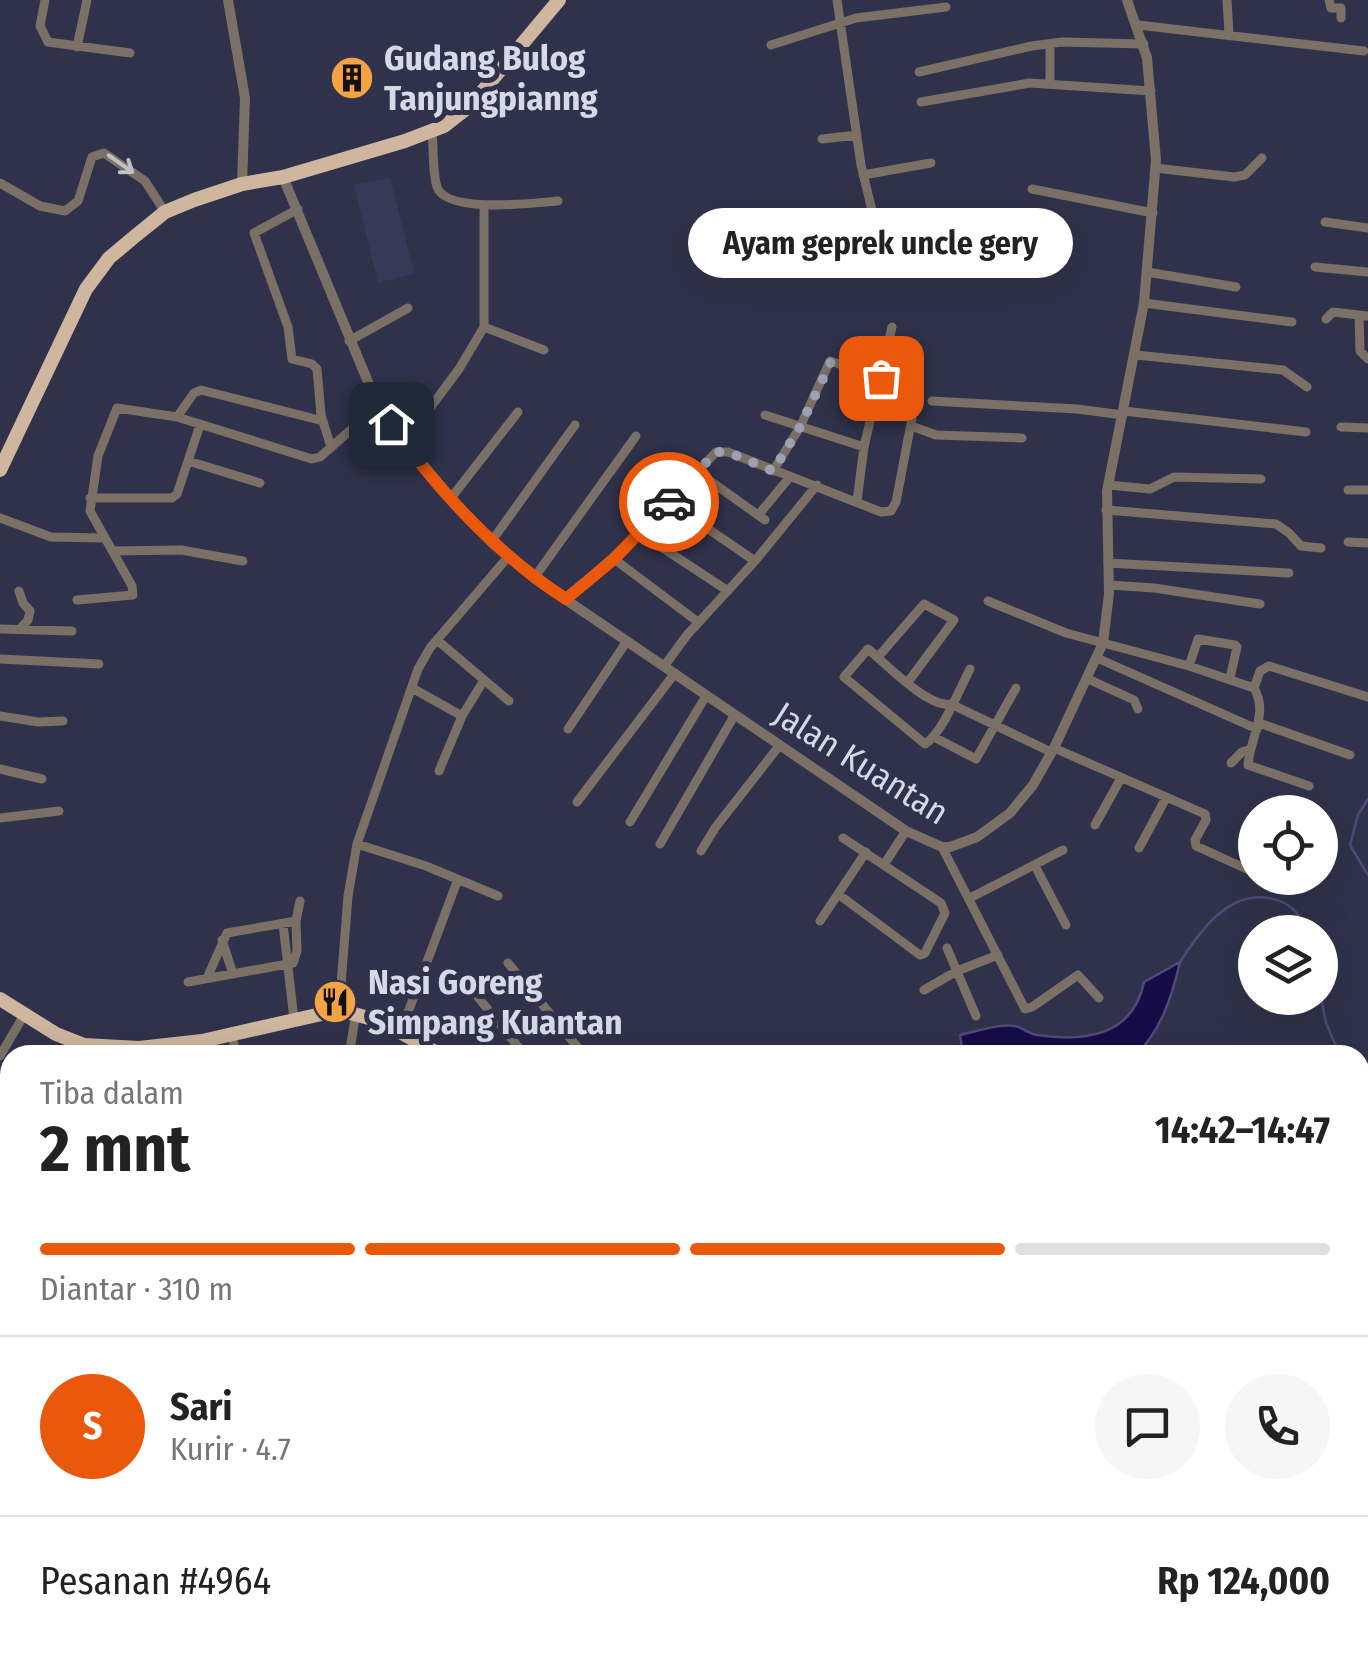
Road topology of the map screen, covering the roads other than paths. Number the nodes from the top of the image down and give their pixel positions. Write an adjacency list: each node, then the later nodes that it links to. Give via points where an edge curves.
1 (45, 0): 17 (street, via 41,33 48,42)
2 (87, 0): 17 (street)
3 (228, 0): 33 (street, via 245,98)
4 (559, 0): 24 (highway, via 471,105)
5 (838, 0): 11 (street)
6 (1228, 0): 13 (street)
7 (1328, 0): 10 (street, via 1331,8 1341,8)
8 (1131, 1): 12 (street, Jalan Kuantan)
9 (946, 7): 11 (street)
10 (1341, 18)
11 (842, 24): 16 (street); 25 (street)
12 (1138, 26): 13 (street); 15 (street, Jalan Kuantan)
13 (1229, 34): 18 (street)
14 (1050, 44): 15 (street); 20 (street); 21 (street)
15 (1144, 44): 22 (street, Jalan Kuantan)
16 (772, 45)
17 (78, 47): 19 (street)
18 (1364, 51)
19 (130, 53)
20 (919, 72)
21 (1050, 83): 22 (street); 23 (street)
22 (1151, 91): 29 (street, Jalan Kuantan)
23 (921, 102)
24 (432, 132): 31 (highway); 36 (street, via 440,192)
25 (857, 135): 26 (street); 30 (street)
26 (822, 140)
27 (1262, 158): 29 (street, via 1234,177)
28 (931, 163): 30 (street)
29 (1155, 168): 39 (street, Jalan Kuantan)
30 (863, 175): 42 (street)
31 (283, 177): 33 (highway); 37 (street, Jalan Kuantan)
32 (0, 183): 38 (street, one-way to 38, via 66,211 84,189 92,157 104,153 144,181)
33 (242, 184): 38 (highway)
34 (1032, 189): 39 (street)
35 (558, 201): 36 (street)
36 (484, 206): 52 (street)
37 (298, 210): 54 (street, Jalan Kuantan); 67 (street, via 254,233 288,327 292,359 317,369)
38 (165, 212): 81 (highway, via 109,258 86,289)
39 (1152, 213): 44 (street, Jalan Kuantan)
40 (1325, 222): 41 (street)
41 (1368, 228)
42 (874, 236)
43 (1315, 267): 45 (street)
44 (1146, 272): 46 (street); 47 (street, Jalan Kuantan)
45 (1368, 272)
46 (1236, 287)
47 (1144, 303): 51 (street); 56 (street, Jalan Kuantan)
48 (408, 308): 54 (street)
49 (1364, 316): 50 (street, via 1330,312); 57 (street, via 1360,350)
50 (1326, 319)
51 (1292, 322)
52 (484, 327): 55 (street); 77 (street)
53 (892, 327): 58 (street)
54 (349, 341): 62 (street, Jalan Kuantan)
55 (544, 350)
56 (1136, 355): 59 (street, via 1283,370); 64 (street, Jalan Kuantan)
57 (1368, 359)
58 (881, 378): 60 (street); 71 (street, via 832,360)
59 (1307, 387)
60 (876, 399): 70 (street, via 908,412); 79 (street)
61 (932, 401): 64 (street)
62 (378, 406): 77 (street, Jalan Kuantan); 78 (street)
63 (518, 412): 92 (street)
64 (1123, 413): 74 (street); 88 (street, Jalan Kuantan)
65 (765, 415): 71 (street)
66 (176, 417): 67 (street, via 201,390); 68 (street); 91 (street, via 117,408)
67 (323, 421): 78 (street)
68 (200, 425): 78 (street, via 304,459); 80 (street)
69 (575, 425): 99 (street)
70 (911, 426): 76 (street, via 936,436); 93 (street, via 894,507 885,512)
71 (800, 427): 79 (street); 82 (street)
72 (1341, 427): 73 (street)
73 (1368, 428)
74 (1306, 432)
75 (636, 436): 110 (street)
76 (1022, 438)
77 (404, 443): 92 (street, Jalan Kuantan)
78 (330, 447)
79 (864, 447): 93 (street)
80 (188, 461): 86 (street); 91 (street, via 172,498)
81 (0, 470)
82 (773, 471): 83 (street, via 720,451); 84 (street)
83 (699, 473): 84 (street, via 762,517); 94 (street)
84 (789, 478): 87 (street)
85 (1261, 479): 88 (street, via 1174,477 1153,488)
86 (260, 482)
87 (817, 485): 93 (street); 107 (street)
88 (1108, 485): 95 (street, Jalan Kuantan)
89 (1348, 490): 90 (street)
90 (1368, 490)
91 (90, 498): 98 (street)
92 (451, 498): 99 (street, Jalan Kuantan)
93 (856, 501)
94 (669, 502): 97 (street); 107 (street)
95 (1106, 510): 102 (street, via 1276,524 1301,546); 108 (street, Jalan Kuantan)
96 (0, 518): 98 (street, via 50,537)
97 (640, 534): 105 (street); 113 (street)
98 (103, 538): 103 (street)
99 (492, 542): 104 (street, Jalan Kuantan)
100 (1348, 542): 101 (street)
101 (1368, 543)
102 (1321, 548)
103 (113, 550): 106 (street, via 180,550); 115 (street, via 132,595)
104 (508, 557): 110 (street, Jalan Kuantan); 122 (street)
105 (614, 559): 114 (street); 118 (street)
106 (242, 561)
107 (755, 561): 113 (street)
108 (1108, 563): 109 (street); 111 (street, Jalan Kuantan)
109 (1290, 573)
110 (534, 578): 114 (street, Jalan Kuantan)
111 (1108, 586): 117 (street); 124 (street, Jalan Kuantan)
112 (20, 590): 120 (street, via 30,611)
113 (728, 590): 118 (street)
114 (566, 599): 123 (street, Jalan Kuantan)
115 (77, 600)
116 (988, 601): 124 (street)
117 (1260, 604)
118 (698, 622): 129 (street)
119 (0, 629): 120 (street)
120 (20, 629): 121 (street)
121 (72, 631)
122 (437, 640): 135 (street); 137 (street)
123 (627, 641): 129 (street, Jalan Kuantan); 151 (street)
124 (1102, 643): 126 (street, Jalan Kuantan); 130 (street)
125 (878, 658): 136 (street); 136 (street, via 924,604 954,620); 152 (street, via 866,649 844,678 925,744)
126 (1098, 658): 134 (street, Jalan Kuantan); 150 (street)
127 (0, 659): 128 (street)
128 (99, 664)
129 (665, 665): 132 (street, Jalan Kuantan)
130 (1189, 666): 133 (street); 133 (street, via 1198,639 1235,645)
131 (970, 669): 143 (street)
132 (675, 673): 140 (street, Jalan Kuantan); 164 (street)
133 (1230, 678): 139 (street)
134 (1088, 679): 144 (street, via 1134,700); 155 (street, Jalan Kuantan)
135 (484, 680): 142 (street); 146 (street)
136 (908, 682): 143 (street, via 940,705)
137 (412, 688): 146 (street); 171 (street)
138 (1016, 688): 149 (street)
139 (1254, 688): 141 (street, via 1269,666); 150 (street)
140 (706, 696): 147 (street, Jalan Kuantan); 167 (street)
141 (1368, 697)
142 (510, 702)
143 (951, 704): 149 (street); 152 (street)
144 (1138, 709)
145 (0, 716): 148 (street)
146 (462, 716): 159 (street)
147 (734, 716): 153 (street, Jalan Kuantan); 172 (street)
148 (63, 721)
149 (996, 725): 152 (street, via 976,760); 155 (street)
150 (1258, 726): 154 (street); 156 (street)
151 (568, 729)
152 (934, 737)
153 (779, 746): 169 (street, Jalan Kuantan); 176 (street)
154 (1251, 749): 157 (street); 162 (street, via 1250,766)
155 (1052, 750): 160 (street); 173 (street, Jalan Kuantan, via 1002,820 966,843)
156 (1350, 754)
157 (1231, 763)
158 (0, 769): 161 (street)
159 (438, 771)
160 (1120, 778): 163 (street); 168 (street)
161 (42, 780)
162 (1309, 786)
163 (1166, 798): 174 (street); 180 (street, via 1206,816 1196,846)
164 (577, 802)
165 (59, 811): 166 (street)
166 (0, 818)
167 (630, 822)
168 (1096, 825)
169 (906, 831): 173 (street, Jalan Kuantan); 178 (street)
170 (843, 838): 177 (street)
171 (357, 844): 181 (street); 203 (street)
172 (660, 844)
173 (942, 847): 184 (street)
174 (1139, 848)
175 (1063, 850): 179 (street)
176 (701, 852)
177 (866, 852): 178 (street); 182 (street)
178 (885, 863): 182 (street, via 944,906 923,954)
179 (1036, 866): 184 (street); 189 (street)
180 (1238, 866)
181 (458, 879): 183 (street); 208 (street)
182 (838, 894): 187 (street)
183 (498, 896)
184 (970, 898): 192 (street)
185 (300, 901): 186 (street)
186 (296, 921): 188 (street); 194 (street, via 297,951)
187 (820, 921)
188 (283, 924): 190 (street, via 234,930); 194 (street)
189 (1066, 924)
190 (222, 940): 196 (street); 197 (street)
191 (947, 948): 195 (street)
192 (998, 956): 195 (street); 201 (street, via 1024,1009 1078,975)
193 (508, 964): 217 (street)
194 (288, 966): 196 (street); 207 (street)
195 (957, 971): 199 (street); 206 (street)
196 (233, 974): 197 (street)
197 (207, 978): 198 (street)
198 (188, 982)
199 (924, 990)
200 (477, 996): 216 (street)
201 (1099, 998)
202 (0, 999): 205 (highway)
203 (339, 1010): 204 (highway); 207 (highway)
204 (356, 1013): 208 (highway); 214 (street)
205 (24, 1016): 210 (street); 211 (highway)
206 (976, 1016)
207 (294, 1019): 209 (highway)
208 (401, 1031): 215 (highway)
209 (232, 1034): 212 (highway); 213 (street)
210 (7, 1045)
211 (84, 1045)
212 (207, 1045)
213 (234, 1045)
214 (351, 1045)
215 (425, 1045)
216 (517, 1045)
217 (576, 1045)

